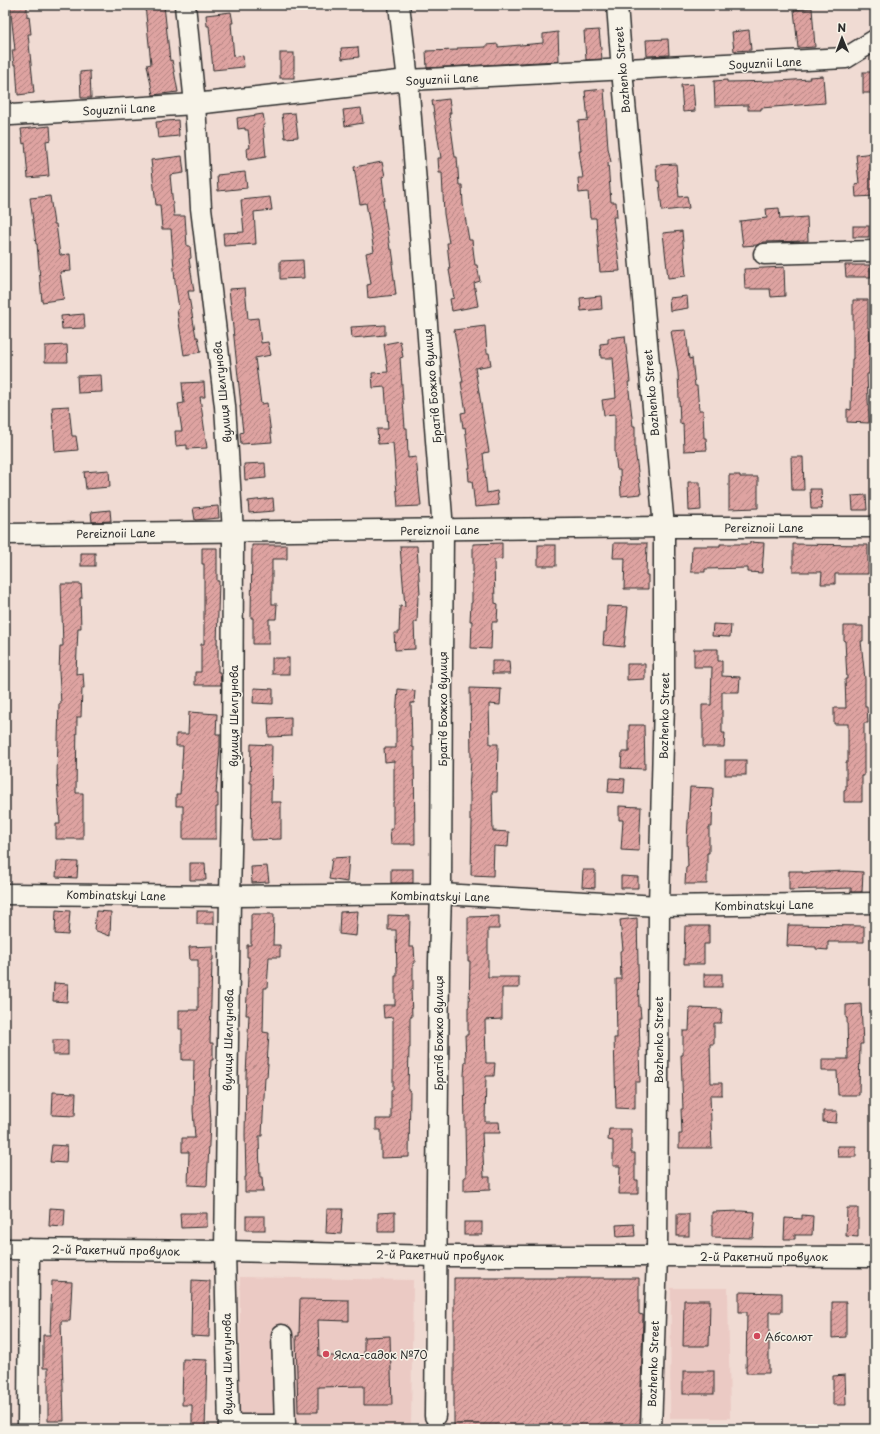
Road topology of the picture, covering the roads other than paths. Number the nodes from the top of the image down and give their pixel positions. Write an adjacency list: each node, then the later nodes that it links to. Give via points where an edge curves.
1 (184, 5): 7 (street, вулиця Шелгунова)
2 (399, 5): 6 (street, Братів Божко вулиця)
3 (617, 5): 5 (street, Bozhenko Street)
4 (875, 40): 5 (street, Soyuznii Lane, via 846,58)
5 (622, 70): 6 (street, Soyuznii Lane); 12 (street, Bozhenko Street)
6 (408, 80): 7 (street, Soyuznii Lane); 13 (street, Братів Божко вулиця)
7 (195, 104): 8 (street, Soyuznii Lane, via 12,115); 14 (street, вулиця Шелгунова, via 201,208 225,406)
8 (5, 112)
9 (875, 251): 10 (street)
10 (764, 254)
11 (875, 526): 12 (street, Pereiznoii Lane)
12 (664, 527): 13 (street, Pereiznoii Lane); 20 (street, Bozhenko Street, via 664,701)
13 (444, 530): 14 (street, Pereiznoii Lane); 17 (street, Братів Божко вулиця)
14 (233, 532): 15 (street, Pereiznoii Lane); 18 (street, вулиця Шелгунова)
15 (5, 534)
16 (5, 894): 18 (street, Kombinatskyi Lane)
17 (441, 894): 18 (street, Kombinatskyi Lane); 20 (street, Kombinatskyi Lane); 24 (street, Братів Божко вулиця)
18 (230, 896): 23 (street, вулиця Шелгунова)
19 (875, 903): 20 (street, Kombinatskyi Lane)
20 (659, 906): 25 (street, Bozhenko Street)
21 (5, 1249): 22 (street, 2-й Ракетний провулок)
22 (29, 1249): 23 (street, 2-й Ракетний провулок); 30 (street)
23 (225, 1251): 24 (street, 2-й Ракетний провулок); 29 (street, вулиця Шелгунова)
24 (438, 1256): 25 (street, 2-й Ракетний провулок); 28 (street, Братів Божко вулиця)
25 (657, 1256): 26 (street, 2-й Ракетний провулок); 31 (street, Bozhenko Street)
26 (875, 1257)
27 (282, 1335): 29 (street, via 285,1425)
28 (436, 1416)
29 (229, 1427)
30 (28, 1429)
31 (651, 1429)

